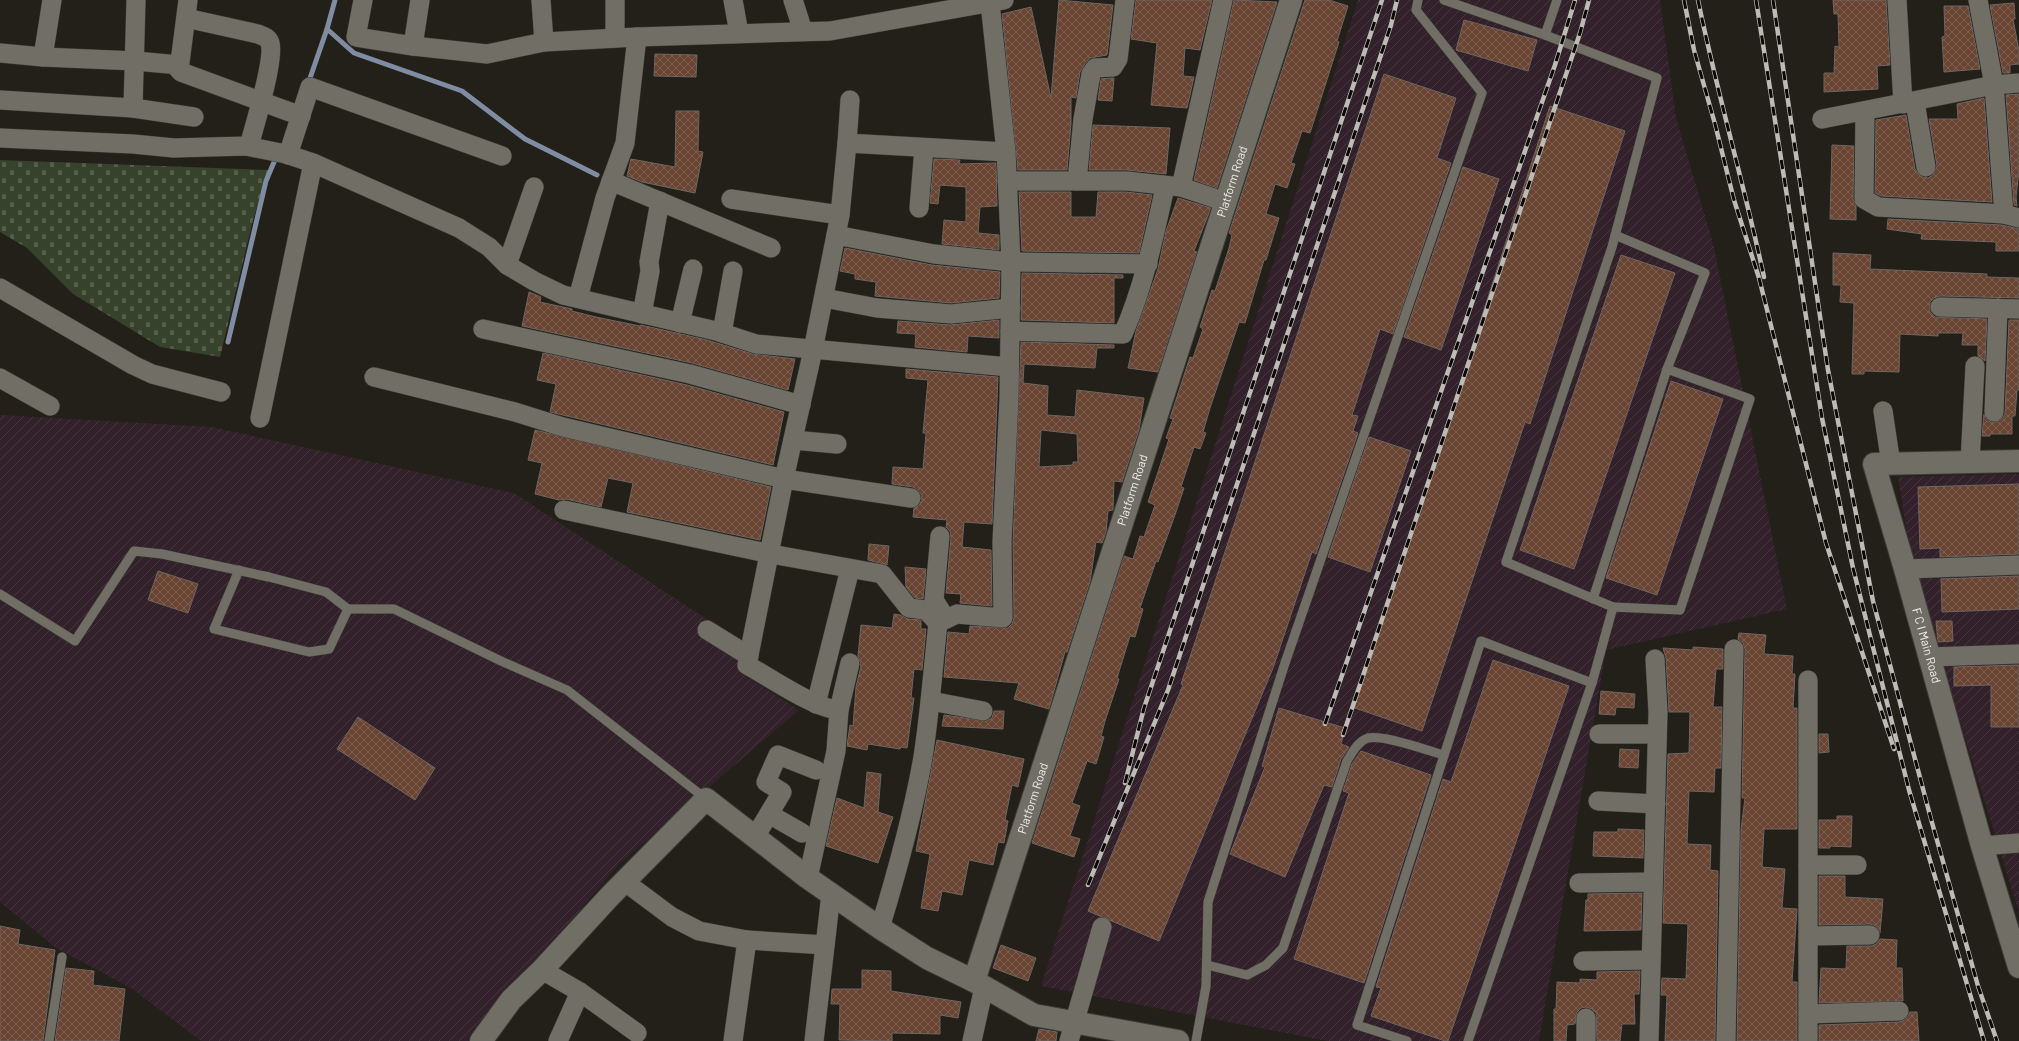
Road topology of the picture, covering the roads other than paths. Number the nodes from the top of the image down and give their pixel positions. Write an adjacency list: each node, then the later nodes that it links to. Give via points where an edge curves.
1 (52, 0): 27 (street)
2 (136, 0): 28 (street)
3 (363, 0): 25 (street, via 356,37)
4 (420, 0): 25 (street)
5 (541, 0): 24 (street)
6 (614, 0): 23 (street)
7 (733, 0): 20 (street)
8 (793, 0): 19 (street)
9 (1125, 0): 52 (street, via 1118,59 1113,67 1095,68 1091,74 1083,119)
10 (1223, 0): 54 (street)
11 (1291, 0): 57 (street, Platform Road)
12 (1418, 0): 154 (lane, via 1416,10 1482,93 1285,663 1208,902)
13 (1444, 0): 21 (lane)
14 (1557, 0): 21 (lane)
15 (1897, 0): 35 (street)
16 (1978, 0): 31 (street)
17 (992, 1): 19 (street, via 830,31); 45 (street)
18 (187, 9): 29 (street); 33 (street, via 267,38 270,44 269,67)
19 (803, 31): 20 (street)
20 (739, 33): 22 (street)
21 (1545, 35): 61 (lane, via 1657,78)
22 (637, 37): 23 (street); 50 (street, via 625,143)
23 (615, 38): 24 (street)
24 (544, 42): 25 (street, via 487,54)
25 (413, 46)
26 (0, 53): 27 (street)
27 (43, 57): 28 (street)
28 (136, 61): 29 (street); 36 (street)
29 (179, 65): 33 (street, via 181,72)
30 (2019, 83): 31 (street)
31 (1994, 85): 35 (street); 60 (street)
32 (0, 100): 36 (street)
33 (261, 100): 38 (street); 43 (street)
34 (850, 100): 42 (street)
35 (1909, 103): 37 (street); 49 (street)
36 (133, 108): 39 (street)
37 (1866, 111): 40 (street); 60 (street, via 1864,199 1878,207)
38 (301, 116): 46 (street); 47 (street, via 310,87)
39 (194, 117)
40 (1822, 119)
41 (0, 138): 43 (street, via 174,148)
42 (847, 143): 44 (street); 59 (street)
43 (249, 146): 46 (street)
44 (924, 148): 45 (street); 58 (street)
45 (1006, 152): 51 (street)
46 (281, 153): 48 (street)
47 (502, 156)
48 (313, 163): 66 (street, via 459,228 489,247); 92 (street)
49 (1926, 167)
50 (611, 181): 56 (street); 70 (street)
51 (1007, 181): 52 (street); 64 (street)
52 (1078, 181): 54 (street, via 1127,180)
53 (534, 187): 66 (street)
54 (1173, 187): 57 (street); 65 (street)
55 (731, 199): 59 (street)
56 (660, 201): 63 (street); 76 (street)
57 (1226, 202): 157 (street, Platform Road)
58 (919, 208)
59 (840, 214): 62 (street)
60 (2011, 216)
61 (1615, 234): 84 (lane, via 1705,273); 108 (lane, via 1506,562)
62 (836, 235): 64 (street, via 934,254); 71 (street)
63 (771, 248)
64 (1011, 262): 65 (street); 73 (street)
65 (1148, 264): 79 (street, via 1123,334)
66 (507, 265): 70 (street, via 534,281)
67 (693, 269): 77 (street)
68 (733, 271): 80 (street)
69 (0, 288): 87 (street, via 152,374)
70 (578, 298): 76 (street)
71 (824, 298): 73 (street, via 877,308 951,314); 81 (street)
72 (1940, 307): 74 (street)
73 (1011, 308): 79 (street)
74 (1998, 308): 75 (street); 91 (street)
75 (2019, 309)
76 (642, 314): 77 (street)
77 (680, 323): 80 (street)
78 (483, 329): 88 (street, via 690,374)
79 (1010, 331): 83 (street)
80 (722, 333): 81 (street, via 756,344)
81 (813, 350): 83 (street); 88 (street)
82 (1975, 366): 96 (street)
83 (1009, 367): 111 (street, via 1002,542 1003,618 957,614)
84 (1666, 369): 108 (lane); 109 (lane, via 1750,399 1680,610)
85 (374, 377): 98 (street, via 515,412 563,427)
86 (0, 378): 89 (street)
87 (221, 392)
88 (801, 405): 93 (street)
89 (50, 406)
90 (1883, 411): 97 (street)
91 (1994, 412)
92 (260, 418)
93 (793, 440): 94 (street); 98 (street)
94 (837, 444)
95 (2019, 461): 96 (street, F C I Main Road)
96 (1970, 462): 97 (street, F C I Main Road)
97 (1891, 464): 105 (street, F C I Main Road, via 1874,464)
98 (784, 480): 99 (street); 102 (street)
99 (911, 498)
100 (564, 510): 102 (street)
101 (940, 536): 111 (street, via 934,600)
102 (771, 554): 104 (street); 115 (street)
103 (2019, 566): 105 (street)
104 (850, 569): 111 (street, via 882,574 909,608 926,610); 122 (street)
105 (1905, 569): 116 (street, F C I Main Road)
106 (239, 570): 107 (lane, via 162,554 134,551 75,642); 110 (lane, via 326,592); 110 (lane, via 214,629 309,652 328,649)
107 (0, 594)
108 (1593, 599): 109 (lane)
109 (1613, 608): 120 (lane)
110 (348, 609): 129 (lane, via 394,609 567,690)
111 (942, 621): 121 (street)
112 (708, 630): 115 (street)
113 (1734, 649): 177 (street)
114 (2019, 654): 116 (street)
115 (749, 656): 122 (street, via 747,664)
116 (1929, 656): 136 (street, F C I Main Road)
117 (1655, 659): 126 (street)
118 (850, 663): 123 (street)
119 (1808, 680): 137 (street)
120 (1592, 683): 127 (lane, via 1481,642); 174 (lane)
121 (931, 701): 124 (street); 145 (street, via 923,758 905,843)
122 (816, 704): 123 (street)
123 (839, 710): 139 (street, via 836,751)
124 (983, 711)
125 (1599, 734): 126 (street)
126 (1657, 734): 131 (street)
127 (1444, 755): 154 (lane, via 1382,738 1366,738 1347,761 1283,948 1266,965 1247,975); 173 (lane, via 1357,1025)
128 (816, 770): 132 (street, via 778,755 766,782 782,792)
129 (706, 799): 134 (street); 140 (street)
130 (1598, 801): 131 (street)
131 (1656, 804): 141 (street)
132 (769, 814): 133 (street); 134 (street)
133 (802, 833)
134 (755, 837): 139 (street)
135 (2019, 843): 136 (street)
136 (1982, 846): 148 (street, F C I Main Road)
137 (1808, 865): 138 (street); 146 (street)
138 (1857, 865)
139 (808, 878): 143 (street)
140 (625, 882): 149 (street, via 672,917 700,931); 156 (street)
141 (1653, 882): 142 (street); 153 (street)
142 (1579, 883)
143 (832, 894): 145 (street); 150 (street)
144 (1102, 927): 162 (street)
145 (880, 928): 157 (street, via 926,958)
146 (1808, 936): 147 (street); 160 (street)
147 (1870, 936)
148 (2014, 936): 155 (street, F C I Main Road)
149 (747, 940): 150 (street); 168 (street)
150 (825, 945): 169 (street)
151 (62, 958): 165 (lane)
152 (1583, 960): 153 (street)
153 (1651, 960): 176 (street)
154 (1206, 965): 172 (lane, via 1206,986)
155 (2019, 966)
156 (542, 970): 158 (street); 166 (street, via 511,1000)
157 (979, 984): 162 (street, via 1034,1015); 170 (street)
158 (580, 992): 163 (street); 167 (street)
159 (1899, 1012): 160 (street)
160 (1808, 1014): 178 (street)
161 (1586, 1018): 175 (street)
162 (1072, 1032): 164 (street)
163 (637, 1033)
164 (1135, 1037): 171 (street)
165 (49, 1041)
166 (481, 1041)
167 (558, 1041)
168 (733, 1041)
169 (814, 1041)
170 (972, 1041)
171 (1178, 1041)
172 (1196, 1041)
173 (1407, 1041)
174 (1468, 1041)
175 (1586, 1041)
176 (1649, 1041)
177 (1726, 1041)
178 (1808, 1041)

